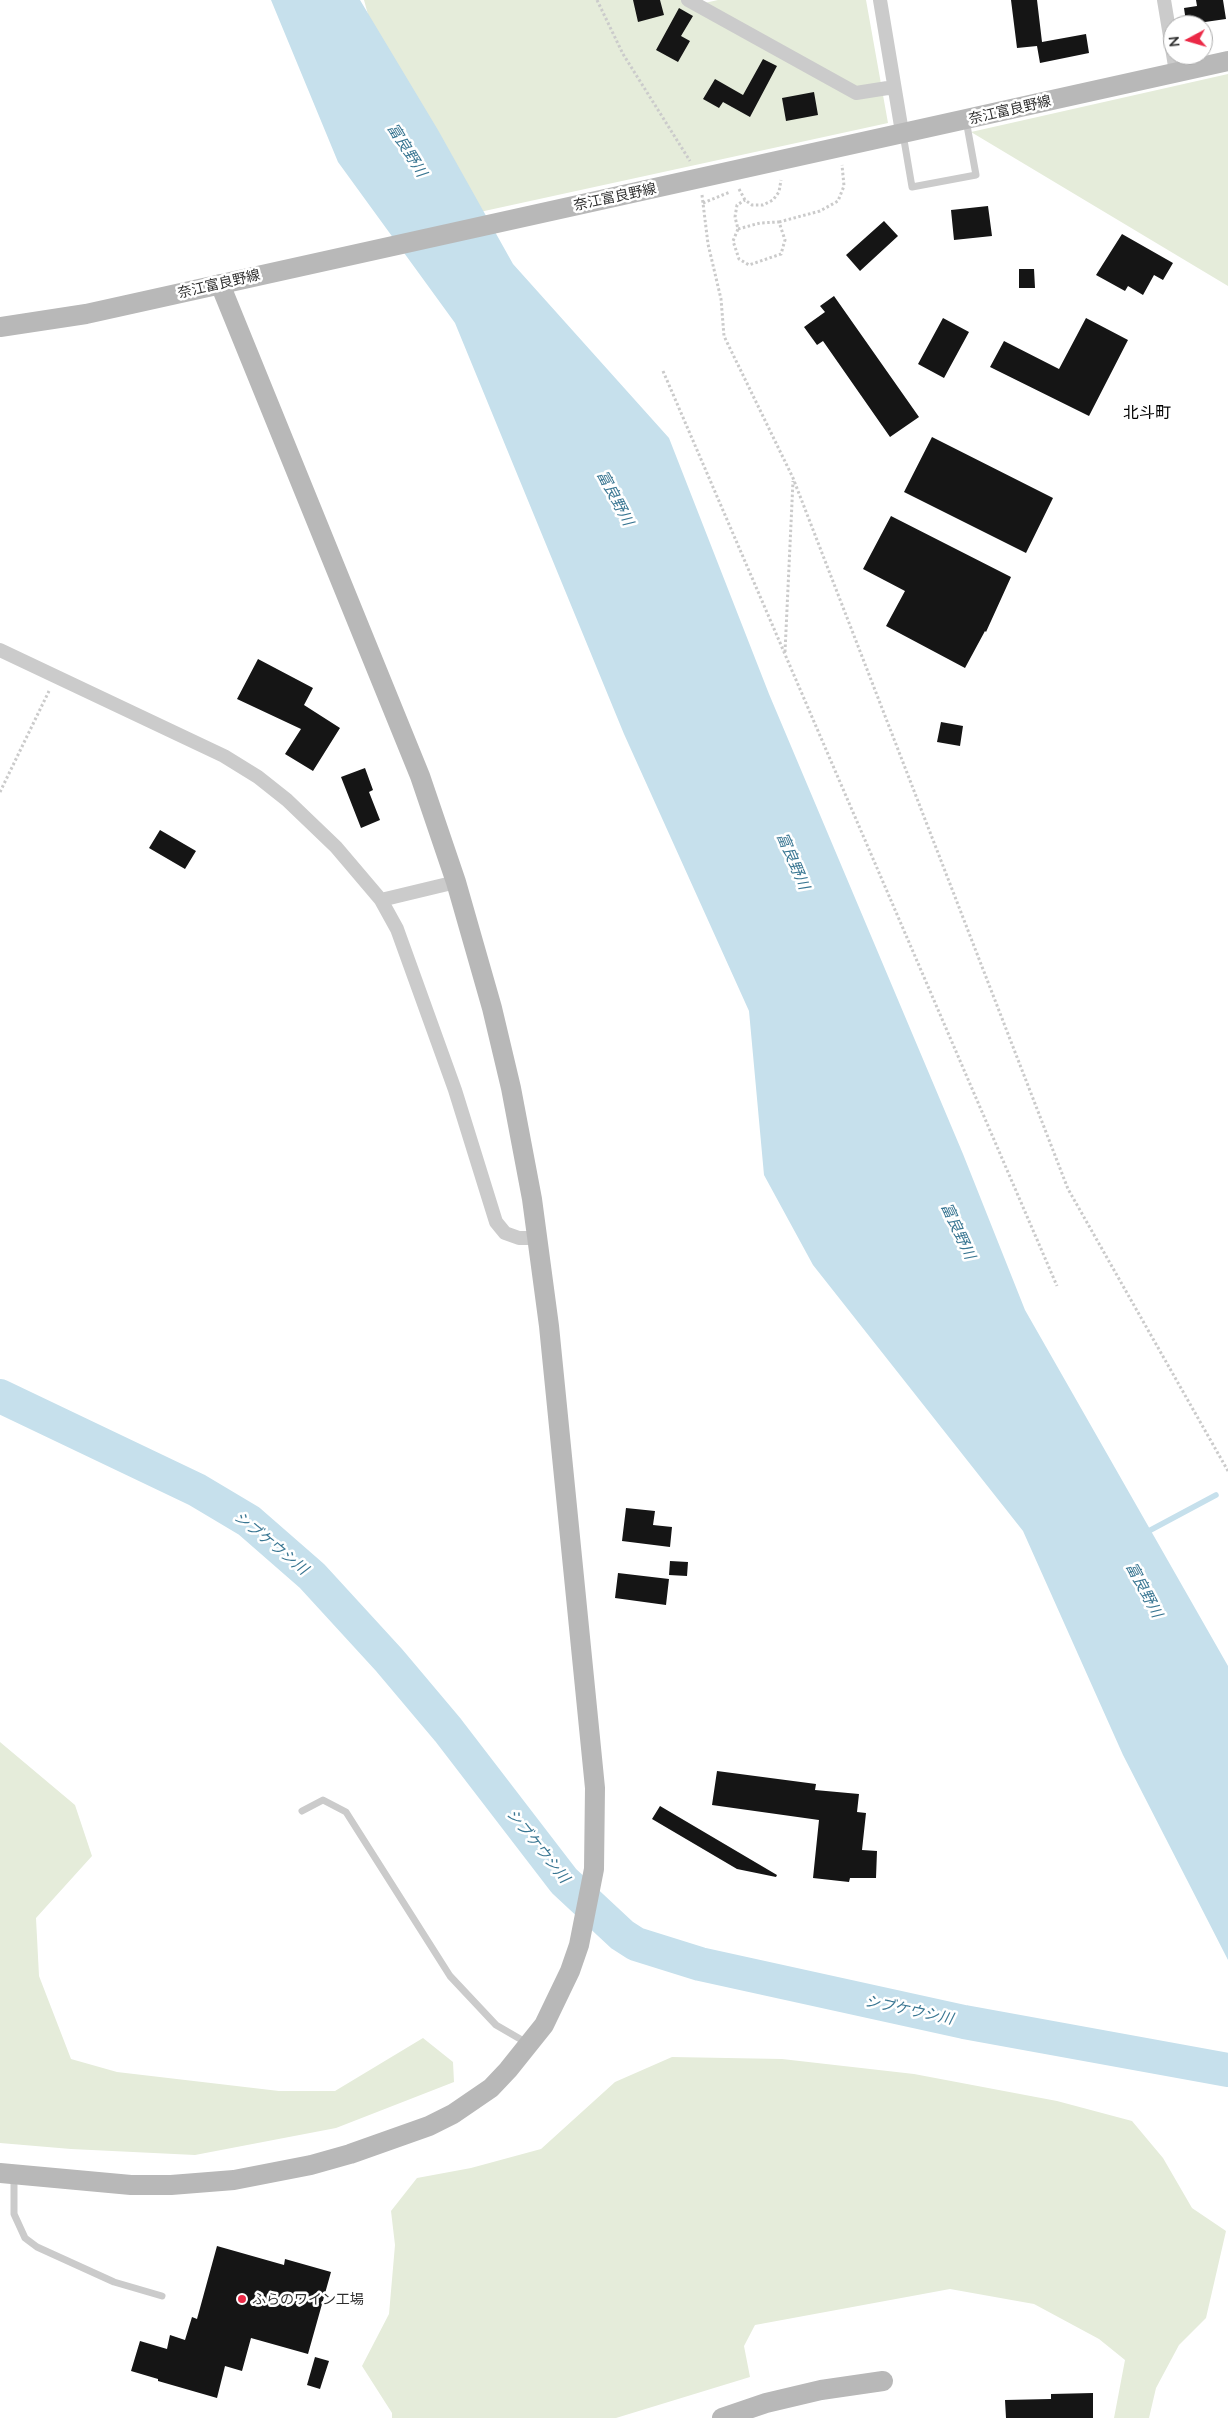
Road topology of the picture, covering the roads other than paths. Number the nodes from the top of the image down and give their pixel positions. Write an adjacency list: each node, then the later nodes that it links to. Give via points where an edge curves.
1 (688, 0): 6 (street, via 856,93)
2 (880, 0): 6 (street)
3 (1164, 0): 5 (street)
4 (1228, 61): 5 (street, 奈江富良野線)
5 (1176, 72): 7 (street, 奈江富良野線)
6 (894, 86): 8 (street)
7 (966, 120): 8 (street, 奈江富良野線); 8 (lane, via 976,175 967,177 912,187)
8 (902, 132): 9 (street, 奈江富良野線)
9 (220, 284): 10 (street, 奈江富良野線, via 86,314); 12 (street, via 420,776)
10 (0, 327)
11 (0, 650): 13 (street, via 224,756 258,777 336,847)
12 (456, 882): 13 (street); 14 (street, via 507,1071)
13 (381, 900): 14 (street, via 397,929 427,1010 496,1222 505,1233 519,1238)
14 (538, 1238): 16 (street, via 595,1788 596,1831 587,1913 570,1971 555,2005)
15 (302, 1811): 16 (lane, via 323,1800 346,1812 450,1976 496,2025)
16 (530, 2044): 17 (street, via 492,2088 453,2114 429,2126 311,2164 234,2180 171,2185)
17 (7, 2174): 18 (lane, via 14,2214 25,2238 37,2247 114,2282)
18 (162, 2296)
19 (883, 2381): 20 (street, via 821,2390)
20 (722, 2418)

